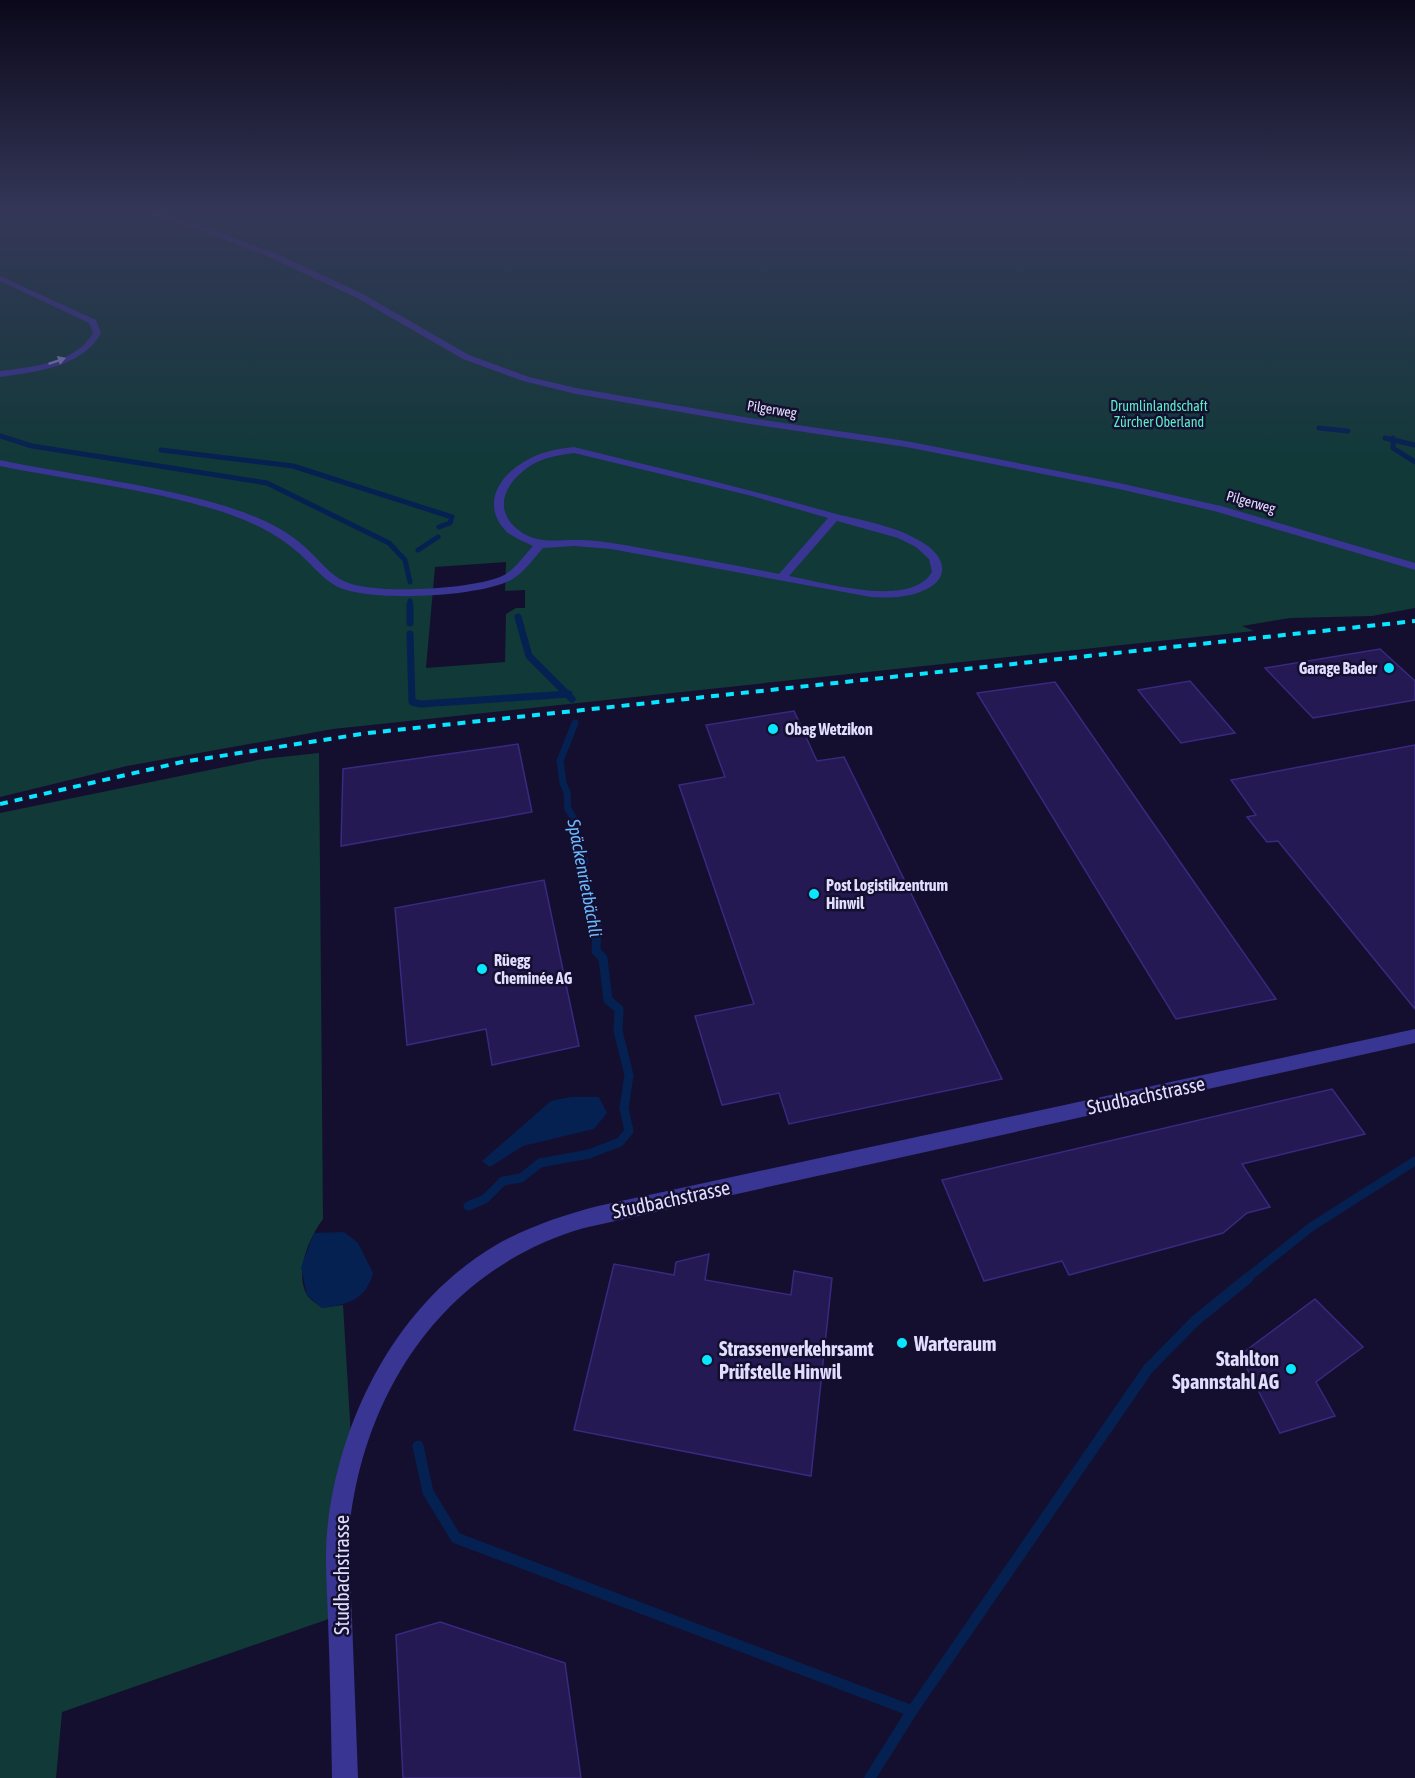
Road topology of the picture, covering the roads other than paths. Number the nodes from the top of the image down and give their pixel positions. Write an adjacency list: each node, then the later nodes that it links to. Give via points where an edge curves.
1 (39, 296): 3 (street, one-way to 1, via 69,357 89,346 97,333 93,322)
2 (360, 296): 7 (street, Pilgerweg, via 466,357 526,379 576,391 906,444 1119,486 1217,508)
3 (0, 374)
4 (0, 463): 6 (street, via 176,496 228,510 283,535 336,581 357,591 496,583 514,573)
5 (835, 517): 6 (street, via 594,454 565,450 546,453 525,463 511,475 500,494 497,506 502,521 515,533); 8 (street); 8 (street, via 924,546 936,560 936,574 923,587 885,595)
6 (540, 545): 8 (street, via 610,546)
7 (1415, 567)
8 (781, 578)
9 (1415, 1036): 10 (street, Studbachstrasse, via 598,1215 545,1231 491,1259 439,1303 405,1344 375,1396 352,1453 341,1502 338,1544)
10 (345, 1778)

